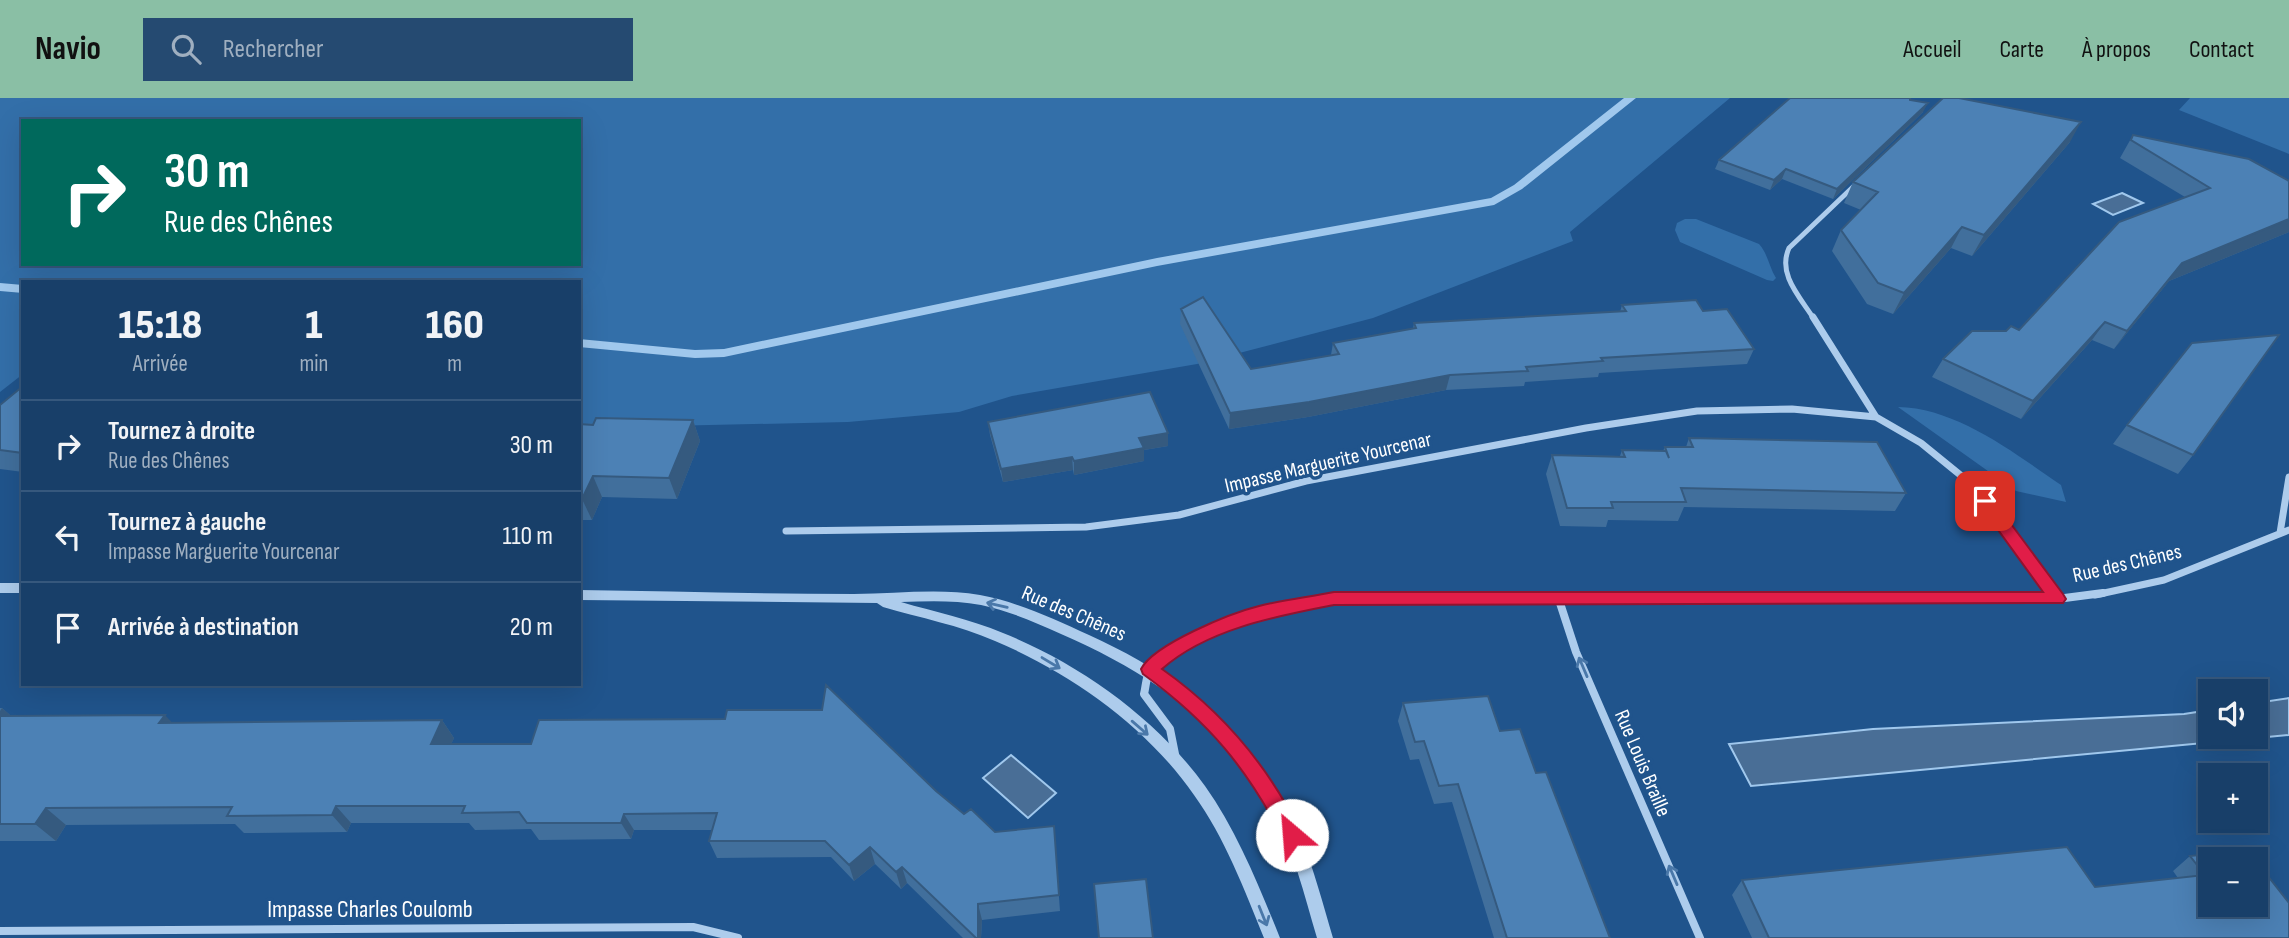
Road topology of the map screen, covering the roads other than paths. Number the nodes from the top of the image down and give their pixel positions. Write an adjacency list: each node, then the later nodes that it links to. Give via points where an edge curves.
1 (1857, 184): 2 (street, Impasse Marguerite Yourcenar, via 1789,248 1783,261 1787,275)
2 (1876, 416): 5 (street, Impasse Marguerite Yourcenar, via 1761,409 1668,414 1306,481 1179,515 1086,527); 11 (street, Impasse Marguerite Yourcenar, via 1921,443 1964,478)
3 (2289, 477): 6 (street)
4 (2289, 530): 6 (street, Rue des Chênes)
5 (786, 531)
6 (2280, 533): 11 (street, Rue des Chênes, via 2164,580)
7 (0, 588): 8 (street)
8 (21, 588)
9 (581, 595): 10 (street, Rue des Chênes)
10 (872, 599): 13 (street, Rue des Chênes, one-way to 10, via 1010,608 955,597); 14 (street, Rue des Chênes, one-way to 14, via 997,636 1034,653 1087,685)
11 (2057, 599): 12 (street, Rue des Chênes)
12 (1559, 600): 13 (street, Rue des Chênes, via 1307,602 1235,621 1165,656); 19 (street, Rue Louis Braille, one-way to 12, via 1576,652)
13 (1150, 669): 14 (street, via 1144,694 1170,729); 18 (street, via 1223,731 1269,791 1299,855)
14 (1177, 762): 17 (street, Rue des Chênes, one-way to 17, via 1220,823)
15 (0, 931): 16 (street, Impasse Charles Coulomb, via 692,928)
16 (738, 938)
17 (1272, 938)
18 (1325, 938)
19 (1700, 938)

